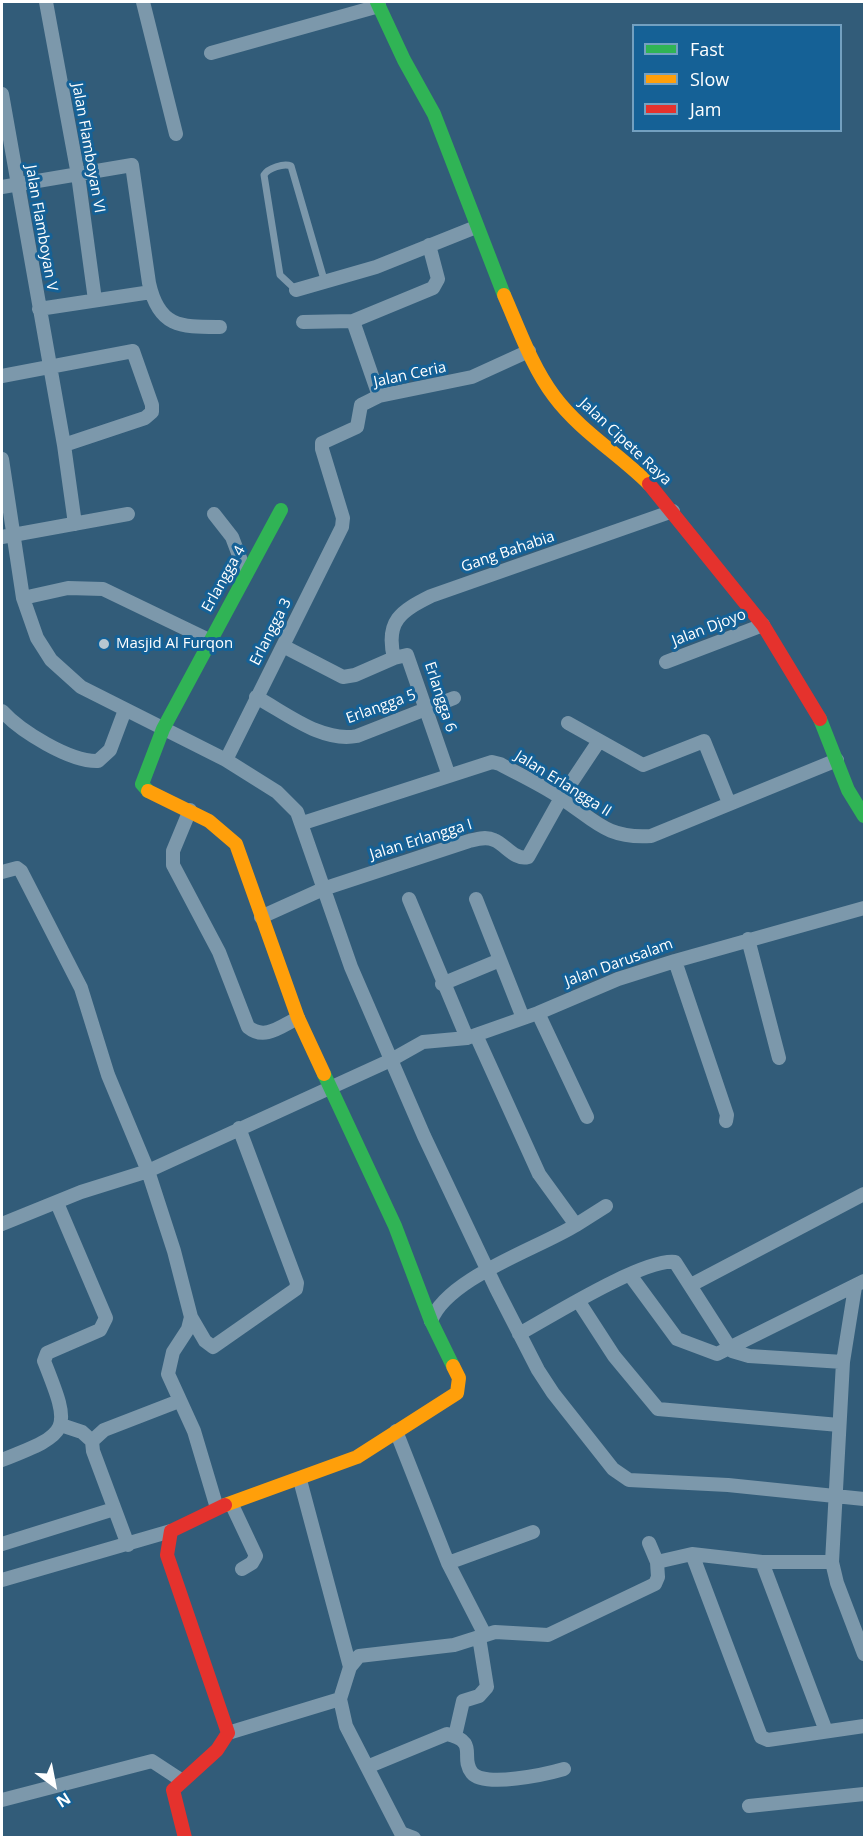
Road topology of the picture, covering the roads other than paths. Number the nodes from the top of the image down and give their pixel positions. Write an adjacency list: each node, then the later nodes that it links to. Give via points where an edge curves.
1 (46, 2): 7 (street, Jalan Flamboyan VI)
2 (143, 2): 6 (street)
3 (378, 4): 4 (street); 10 (street, Jalan Cipete Raya, via 434,114)
4 (211, 53)
5 (2, 94): 8 (street, Jalan Flamboyan V)
6 (176, 134)
7 (78, 175): 8 (street); 14 (street, via 132,165); 15 (street, Jalan Flamboyan VI)
8 (16, 185): 9 (street); 16 (street, Jalan Flamboyan V)
9 (2, 187)
10 (476, 227): 11 (street); 20 (street, Jalan Cipete Raya)
11 (429, 246): 12 (street); 17 (street, via 438,279 436,286)
12 (325, 283): 13 (street); 13 (lane, via 291,166 286,164 264,175 280,275)
13 (296, 290)
14 (151, 292): 15 (street); 19 (street, via 165,316 182,327)
15 (95, 300): 16 (street)
16 (39, 309): 21 (street, Jalan Flamboyan V)
17 (353, 321): 18 (street); 23 (street)
18 (303, 322)
19 (220, 327)
20 (529, 351): 23 (street, Jalan Ceria, via 472,377); 27 (street, Jalan Cipete Raya, via 562,406 629,464)
21 (48, 367): 22 (street); 24 (street, Jalan Flamboyan V); 24 (street, via 133,351 152,405 146,418)
22 (2, 376)
23 (379, 396): 30 (street, Jalan Ceria, via 360,405 357,427 324,441 322,450)
24 (64, 445): 31 (street, Jalan Flamboyan V)
25 (2, 459): 32 (street)
26 (281, 510): 33 (street, Erlangga 4)
27 (673, 511): 35 (street, Jalan Cipete Raya); 38 (street, Gang Bahabia, via 431,596 408,608 391,632)
28 (128, 514): 31 (street)
29 (214, 514): 33 (street, via 232,537)
30 (343, 518): 37 (street, Erlangga 3)
31 (75, 524): 32 (street)
32 (8, 536): 34 (street)
33 (246, 574): 36 (street, Erlangga 4)
34 (23, 598): 36 (street, via 68,588 103,589); 43 (street, via 37,638 57,667 81,687)
35 (763, 625): 39 (street, Jalan Djoyo); 49 (street, Jalan Cipete Raya, via 812,702)
36 (208, 640): 46 (street, Erlangga 4)
37 (283, 646): 38 (street, via 343,677); 40 (street, Erlangga 3)
38 (394, 658): 42 (street, Erlangga 6, via 410,658)
39 (666, 662)
40 (256, 697): 42 (street, Erlangga 5, via 342,739); 48 (street, Erlangga 3)
41 (454, 698): 42 (street, Erlangga 5)
42 (426, 708): 50 (street, Erlangga 6)
43 (125, 710): 44 (street, via 110,750 98,762 76,757 31,734); 46 (street)
44 (2, 711)
45 (568, 723): 47 (street)
46 (163, 729): 48 (street); 53 (street, Erlangga 4, via 142,784 148,794)
47 (599, 741): 51 (street); 52 (street, via 643,765 704,741)
48 (226, 760): 55 (street, via 282,796)
49 (837, 760): 52 (street, Jalan Erlangga II); 54 (street, Jalan Cipete Raya, via 848,790)
50 (449, 776): 51 (street, Jalan Erlangga II, via 484,764 500,764); 55 (street, Jalan Erlangga II)
51 (561, 798): 52 (street, Jalan Erlangga II, via 608,832 636,837 651,836); 57 (street, Jalan Erlangga I, via 533,851 524,859 494,840 483,838)
52 (729, 803)
53 (190, 810): 61 (street, via 229,835 236,844); 67 (street, via 173,851 173,865 219,952 249,1027 262,1034)
54 (864, 816)
55 (303, 823): 57 (street)
56 (2, 872): 76 (street, via 17,868 21,871 81,988 108,1075)
57 (323, 889): 61 (street); 71 (street)
58 (476, 898): 63 (street)
59 (409, 899): 65 (street)
60 (864, 908): 62 (street, Jalan Darusalam)
61 (261, 917): 67 (street)
62 (748, 939): 64 (street, Jalan Darusalam); 70 (street)
63 (500, 960): 65 (street); 68 (street)
64 (675, 961): 66 (street, Jalan Darusalam, via 581,993); 74 (street, via 719,1088)
65 (442, 984): 69 (street)
66 (538, 1013): 68 (street, Jalan Darusalam); 73 (street)
67 (298, 1018): 72 (street)
68 (524, 1018): 69 (street, Jalan Darusalam)
69 (471, 1037): 71 (street, Jalan Darusalam, via 423,1042); 81 (street, via 539,1174)
70 (778, 1058)
71 (391, 1059): 72 (street, Jalan Darusalam); 82 (street)
72 (331, 1085): 75 (street, Jalan Darusalam); 88 (street, via 395,1226)
73 (587, 1117)
74 (726, 1121)
75 (240, 1128): 76 (street, Jalan Darusalam); 87 (street, via 296,1289 213,1347)
76 (147, 1171): 78 (street, Jalan Darusalam); 87 (street)
77 (864, 1194): 85 (street)
78 (57, 1203): 80 (street, Jalan Darusalam); 93 (street, via 106,1318 100,1330 47,1353 44,1361 63,1420)
79 (606, 1206): 81 (street)
80 (2, 1224)
81 (576, 1225): 82 (street)
82 (487, 1271): 88 (street, via 436,1307); 89 (street)
83 (630, 1275): 85 (street, via 663,1261 675,1262); 86 (street); 90 (street, via 677,1339 715,1353)
84 (860, 1284): 90 (street); 91 (street)
85 (691, 1285): 90 (street)
86 (579, 1302): 89 (street); 94 (street, via 614,1356 658,1409)
87 (191, 1317): 92 (street, via 169,1362 168,1374)
88 (431, 1321): 95 (street, via 460,1387 457,1394)
89 (519, 1334): 99 (street, via 553,1393 594,1447 624,1478)
90 (729, 1349): 91 (street, via 749,1356)
91 (843, 1362): 94 (street)
92 (179, 1401): 96 (street, via 104,1430); 102 (street, via 194,1431)
93 (61, 1425): 96 (street, via 82,1432); 97 (street, via 48,1440)
94 (839, 1425): 99 (street)
95 (396, 1431): 98 (street, via 357,1457); 113 (street)
96 (92, 1441): 103 (street)
97 (2, 1460)
98 (300, 1479): 101 (street); 118 (street)
99 (834, 1497): 100 (street); 112 (street)
100 (864, 1499)
101 (232, 1505): 102 (street); 114 (street, via 256,1556)
102 (217, 1508): 104 (street)
103 (114, 1509): 107 (street); 108 (street)
104 (171, 1531): 108 (street); 122 (street, via 167,1555)
105 (533, 1532): 113 (street)
106 (649, 1543): 110 (street)
107 (2, 1544)
108 (128, 1545): 115 (street)
109 (692, 1554): 110 (street); 111 (street); 121 (street, via 761,1737 768,1740)
110 (657, 1562): 116 (street, via 655,1584 548,1635 495,1632)
111 (762, 1562): 112 (street); 121 (street)
112 (832, 1562): 117 (street)
113 (448, 1563): 116 (street)
114 (242, 1569)
115 (2, 1580)
116 (482, 1636): 118 (street, via 436,1648 359,1656); 123 (street, via 487,1687 479,1696 463,1701)
117 (864, 1654)
118 (350, 1667): 119 (street)
119 (340, 1699): 122 (street); 124 (street, via 346,1726)
120 (864, 1726): 121 (street)
121 (826, 1731)
122 (228, 1733): 126 (street, via 219,1751)
123 (455, 1736): 124 (street, via 447,1734); 125 (street, via 465,1743 470,1771 476,1777 524,1780)
124 (367, 1767): 130 (street)
125 (564, 1769)
126 (181, 1780): 128 (street, via 152,1761); 131 (street, via 173,1790)
127 (864, 1794): 129 (street)
128 (2, 1800)
129 (748, 1806)
130 (403, 1836)
131 (184, 1838)

